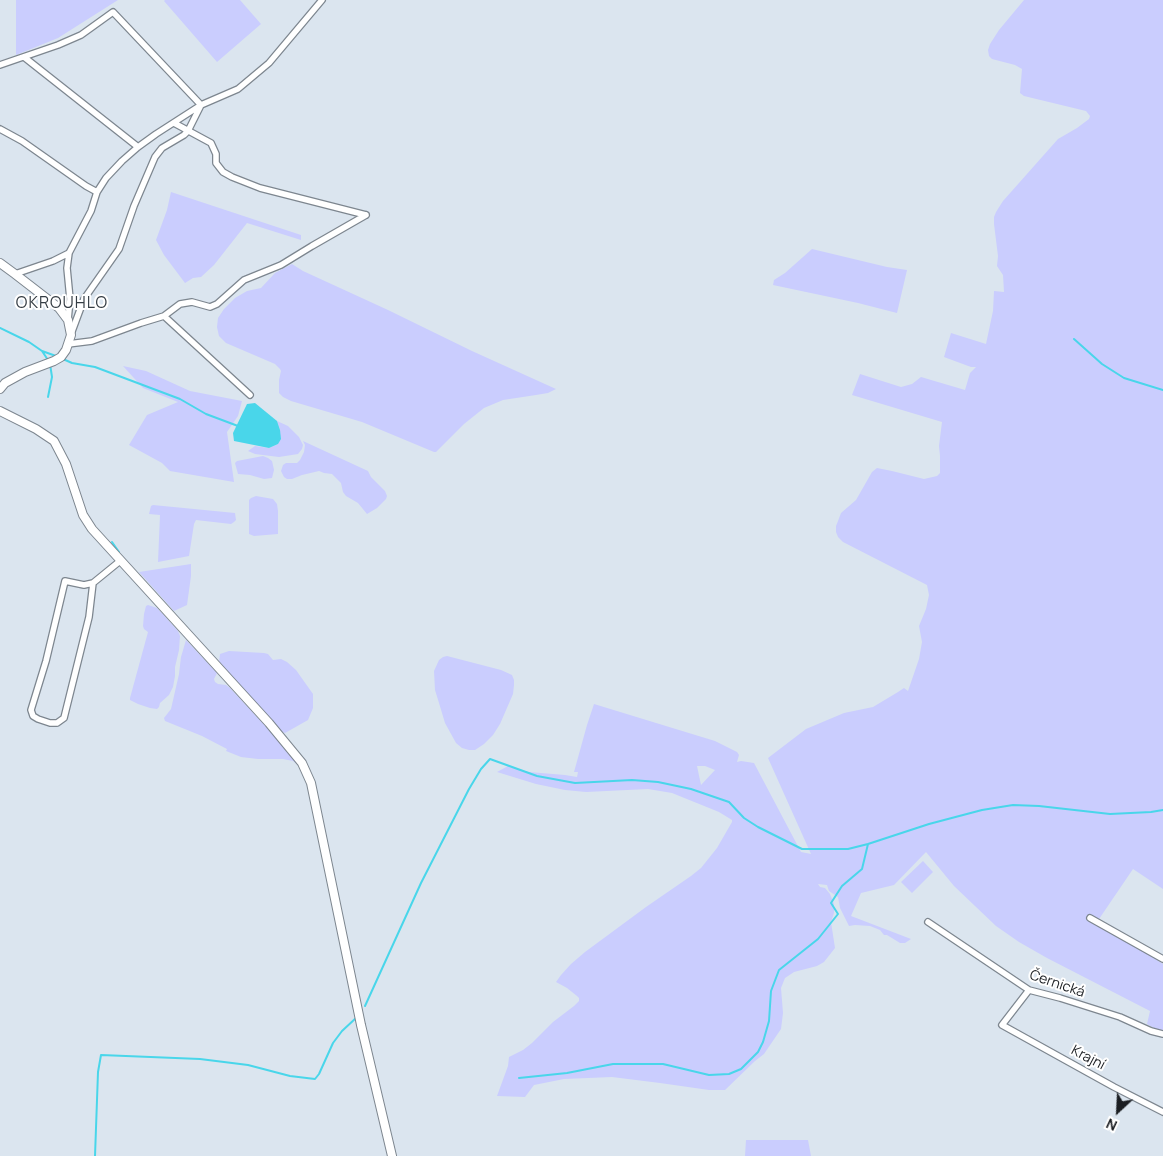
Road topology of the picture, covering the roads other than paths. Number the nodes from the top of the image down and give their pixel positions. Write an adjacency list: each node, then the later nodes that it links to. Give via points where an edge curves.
1 (322, 0): 4 (street, via 269,63 238,88)
2 (24, 57): 3 (street); 4 (street, via 81,35 112,12); 8 (street)
3 (0, 65)
4 (201, 105): 5 (street); 7 (street)
5 (174, 122): 7 (street); 8 (street)
6 (0, 128): 9 (street)
7 (188, 130): 13 (street, via 211,143 216,163 232,177 260,188 366,216 281,265 244,280 217,304 210,307 192,302 180,304); 15 (street, via 155,156 119,249 84,300)
8 (138, 147): 9 (street, via 106,178)
9 (98, 192): 10 (street)
10 (69, 253): 12 (street); 14 (street)
11 (0, 264): 12 (street)
12 (15, 274): 14 (street, via 59,308)
13 (164, 316): 16 (street, via 92,340); 18 (street)
14 (68, 320): 15 (street)
15 (71, 335): 16 (street)
16 (68, 344): 17 (street, via 54,361 25,372)
17 (0, 389)
18 (250, 395)
19 (0, 411): 20 (street, via 54,441 66,464 83,514)
20 (120, 561): 21 (street); 28 (street, via 269,723 305,769 311,783)
21 (93, 583): 21 (street, via 84,585 65,581 31,710 32,716 38,719 57,723 64,718 89,617)
22 (1090, 918): 24 (street)
23 (928, 922): 25 (street, Černická)
24 (1163, 958)
25 (1029, 990): 26 (street, Černická, via 1120,1017); 27 (street, Krajní, via 1002,1025)
26 (1163, 1034)
27 (1163, 1112)
28 (392, 1156)

